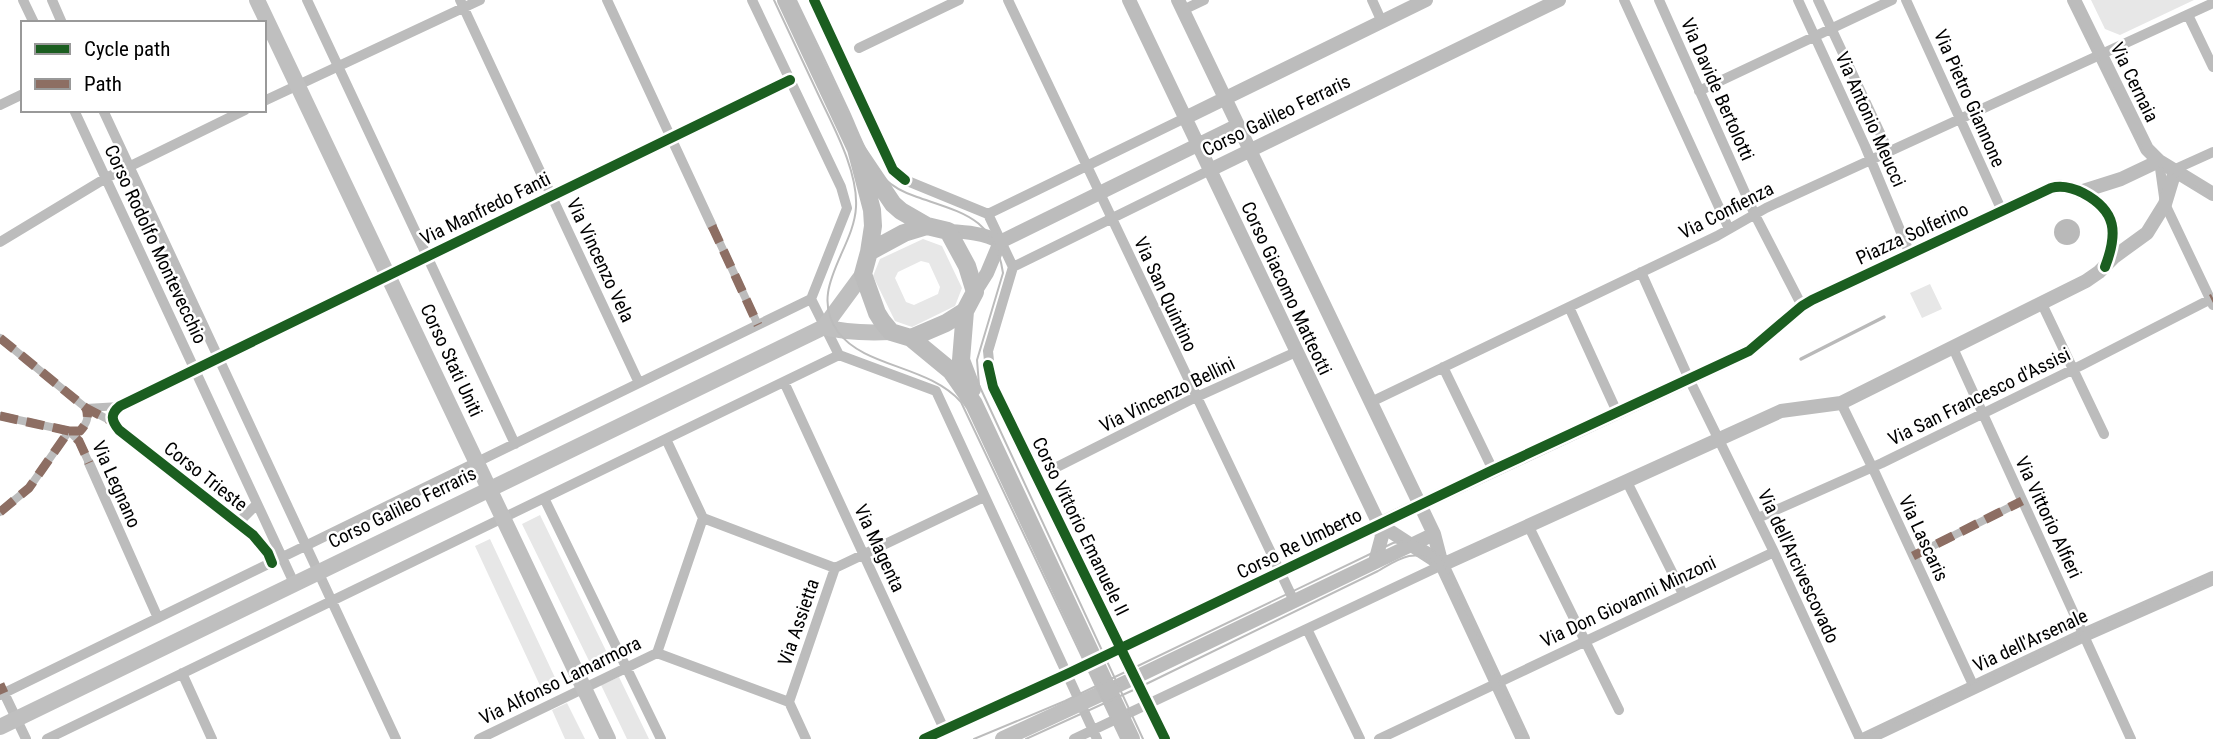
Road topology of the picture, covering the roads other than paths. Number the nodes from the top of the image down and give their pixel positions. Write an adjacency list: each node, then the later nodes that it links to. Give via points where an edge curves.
1 (23, 0): 28 (street)
2 (52, 0): 29 (street)
3 (257, 0): 38 (main road, Corso Stati Uniti)
4 (307, 0): 35 (street, Corso Stati Uniti)
5 (480, 0): 25 (street)
6 (607, 0): 50 (street)
7 (752, 0): 37 (street)
8 (786, 0): 52 (main road)
9 (814, 0): 33 (street)
10 (959, 0): 33 (street)
11 (1009, 0): 57 (street, Via San Quintino)
12 (1129, 0): 47 (street, Corso Giacomo Matteotti)
13 (1204, 0): 26 (street)
14 (1372, 0): 30 (street)
15 (1426, 0): 30 (street, Corso Galileo Ferraris)
16 (1559, 0): 53 (street, Corso Galileo Ferraris)
17 (1624, 0): 73 (street)
18 (1659, 0): 39 (street, Via Davide Bertolotti)
19 (1798, 0): 32 (street, Via Antonio Meucci)
20 (1818, 0): 31 (street, Via Antonio Meucci)
21 (1892, 0): 31 (street)
22 (1906, 0): 48 (street, Via Pietro Giannone)
23 (2074, 0): 34 (street, Via Cernaia)
24 (2213, 3): 27 (street, Via Confienza)
25 (462, 4): 35 (street); 65 (street, Via Vincenzo Vela)
26 (1181, 5): 41 (street, Corso Giacomo Matteotti)
27 (2188, 15): 34 (street, Via Confienza); 36 (street)
28 (33, 21)
29 (61, 21)
30 (1382, 22): 41 (street, Corso Galileo Ferraris)
31 (1831, 28): 32 (street); 54 (street, Via Antonio Meucci)
32 (1815, 36): 39 (street); 56 (street, Via Antonio Meucci)
33 (850, 53): 68 (street, via 893,170 905,180)
34 (2101, 56): 48 (street, Via Confienza); 59 (street, Via Cernaia, via 2147,149)
35 (338, 67): 38 (street); 79 (street, Corso Stati Uniti)
36 (2213, 67)
37 (790, 80): 50 (street, Via Manfredo Fanti); 86 (street, via 847,208)
38 (298, 85): 42 (street); 84 (main road, Corso Stati Uniti)
39 (1699, 91): 69 (street, Via Davide Bertolotti)
40 (21, 95): 43 (street)
41 (1226, 99): 47 (street, Corso Galileo Ferraris); 49 (street, Corso Giacomo Matteotti)
42 (266, 100)
43 (0, 105)
44 (75, 112): 61 (street, Corso Rodolfo Montevecchio)
45 (104, 112): 58 (street, Corso Rodolfo Montevecchio)
46 (241, 112): 58 (street)
47 (1185, 118): 51 (street, Corso Giacomo Matteotti); 57 (street, Corso Galileo Ferraris)
48 (1959, 121): 54 (street, Via Confienza); 67 (street, Via Pietro Giannone)
49 (1238, 125): 51 (street, Corso Galileo Ferraris); 53 (street, Corso Giacomo Matteotti)
50 (671, 137): 65 (street, Via Manfredo Fanti); 71 (street)
51 (1197, 144): 60 (street, Corso Giacomo Matteotti); 63 (street, Corso Galileo Ferraris)
52 (856, 149): 72 (main road, via 894,204); 77 (main road, via 872,210)
53 (1250, 151): 60 (street, Corso Galileo Ferraris); 108 (street, Corso Giacomo Matteotti)
54 (1889, 152): 56 (street, Via Confienza)
55 (2213, 152): 59 (street)
56 (1870, 159): 69 (street, Via Confienza); 78 (street, Via Antonio Meucci)
57 (1087, 165): 63 (street, Via San Quintino); 68 (street, Corso Galileo Ferraris)
58 (129, 167): 61 (street); 100 (street, Corso Rodolfo Montevecchio)
59 (2165, 168): 62 (street, Piazza Solferino); 64 (street); 66 (street)
60 (1210, 170): 70 (street, Corso Galileo Ferraris); 98 (street, Corso Giacomo Matteotti)
61 (106, 178): 75 (street); 103 (street, Corso Rodolfo Montevecchio)
62 (2080, 191): 67 (street, Piazza Solferino, via 2055,187); 81 (street, via 2100,204 2111,220 2113,242)
63 (1099, 192): 70 (street, Via San Quintino); 76 (street, Corso Galileo Ferraris)
64 (2213, 194)
65 (551, 196): 79 (street, Via Manfredo Fanti); 106 (street, Via Vincenzo Vela)
66 (2165, 204): 81 (street, via 2147,233); 87 (street)
67 (2002, 211): 78 (street, Piazza Solferino)
68 (988, 214): 76 (street)
69 (1755, 215): 73 (street, Via Confienza); 89 (street, Via Davide Bertolotti)
70 (1111, 219): 80 (street, Corso Galileo Ferraris); 107 (street, Via San Quintino)
71 (712, 226): 92 (street)
72 (927, 226): 74 (main road); 77 (main road)
73 (1729, 229): 82 (street, Via Confienza)
74 (947, 231): 76 (street); 85 (main road)
75 (0, 242)
76 (1000, 242): 80 (street); 85 (street)
77 (869, 252): 83 (main road)
78 (1910, 254): 89 (street, Piazza Solferino)
79 (427, 256): 84 (street, Via Manfredo Fanti); 121 (street, Corso Stati Uniti)
80 (1013, 267): 126 (street, Corso Vittorio Emanuele II, via 988,365 993,387)
81 (2105, 267): 88 (street)
82 (1641, 272): 90 (street, Via Confienza); 104 (street, Via dell'Arcivescovado)
83 (863, 274): 93 (main road, Corso Galileo Ferraris); 94 (main road, via 877,313)
84 (388, 275): 100 (street, Via Manfredo Fanti); 122 (main road, Corso Stati Uniti)
85 (975, 292): 91 (main road)
86 (811, 299): 92 (street, Corso Galileo Ferraris); 93 (street)
87 (2212, 301): 102 (street, Via San Francesco d'Assisi)
88 (2042, 304): 97 (street); 102 (street)
89 (1802, 306): 104 (street, Piazza Solferino, via 1749,351)
90 (1569, 307): 101 (street, Via Confienza); 113 (street)
91 (965, 311): 96 (main road); 110 (main road, via 961,360)
92 (758, 325): 106 (street, Corso Galileo Ferraris)
93 (824, 327): 94 (main road); 99 (street); 128 (main road, Corso Galileo Ferraris)
94 (891, 332): 96 (main road)
95 (0, 338): 112 (street, Corso Trieste)
96 (911, 338): 110 (main road, via 951,371)
97 (1953, 348): 109 (street); 114 (street, Via Vittorio Alfieri)
98 (1296, 352): 107 (street, Via Vincenzo Bellini); 139 (street, Corso Giacomo Matteotti)
99 (839, 355): 105 (street); 129 (street, via 936,391)
100 (217, 359): 103 (street, Via Manfredo Fanti); 143 (street, Corso Rodolfo Montevecchio)
101 (1443, 367): 108 (street, Via Confienza); 125 (street)
102 (2073, 369): 114 (street, Via San Francesco d'Assisi); 118 (street)
103 (195, 370): 111 (street, Via Manfredo Fanti); 132 (street, Corso Rodolfo Montevecchio)
104 (1689, 379): 113 (street, Corso Re Umberto); 120 (street, Via dell'Arcivescovado)
105 (784, 382): 119 (street); 145 (street, Via Magenta)
106 (639, 383): 121 (street, Corso Galileo Ferraris)
107 (1196, 398): 126 (street, Via Vincenzo Bellini); 152 (street, Via San Quintino)
108 (1371, 402): 133 (street, Corso Giacomo Matteotti)
109 (1841, 403): 120 (street, via 1781,411); 124 (street, Via Lascaris)
110 (974, 404): 164 (main road)
111 (120, 406): 112 (street); 116 (street, via 112,415)
112 (86, 408): 116 (street, Corso Trieste); 117 (street, via 86,424 80,431)
113 (1617, 412): 125 (street, Corso Re Umberto)
114 (1982, 413): 124 (street, Via San Francesco d'Assisi); 131 (street, Via Vittorio Alfieri)
115 (0, 416): 117 (street, Via Legnano)
116 (113, 422): 138 (street, Corso Trieste)
117 (69, 432): 123 (street, Via Legnano, via 79,441); 134 (street, via 29,488)
118 (2104, 434)
119 (666, 439): 130 (street); 136 (street)
120 (1719, 440): 127 (street); 137 (street, Via dell'Arcivescovado)
121 (515, 444): 122 (street, Corso Galileo Ferraris)
122 (477, 462): 128 (main road, Corso Stati Uniti); 143 (street, Corso Galileo Ferraris)
123 (89, 463): 158 (street, Via Legnano)
124 (1871, 467): 137 (street, Via San Francesco d'Assisi); 146 (street, Via Lascaris)
125 (1493, 470): 133 (street, Corso Re Umberto)
126 (1045, 473): 162 (street, Corso Vittorio Emanuele II)
127 (1627, 482): 140 (street); 155 (street)
128 (489, 488): 135 (main road, Corso Stati Uniti); 151 (main road, Corso Galileo Ferraris)
129 (984, 497): 145 (street); 167 (street)
130 (544, 498): 135 (street); 165 (street)
131 (2022, 502): 146 (street); 160 (street, Via Vittorio Alfieri)
132 (257, 504): 138 (street, Corso Trieste); 147 (street, Corso Rodolfo Montevecchio)
133 (1420, 505): 139 (street, Corso Re Umberto); 141 (street, Corso Giacomo Matteotti)
134 (0, 512)
135 (503, 518): 156 (street); 171 (main road, Corso Stati Uniti)
136 (703, 519): 150 (street, Via Assietta); 163 (street)
137 (1758, 519): 144 (street, Via dell'Arcivescovado)
138 (238, 523): 147 (street, Corso Trieste)
139 (1379, 524): 142 (street); 148 (street, Corso Re Umberto, via 1382,536); 152 (street, Corso Re Umberto)
140 (1530, 527): 149 (street); 161 (street)
141 (1434, 534): 142 (street); 149 (street, Corso Giacomo Matteotti)
142 (1410, 545): 148 (street); 149 (street)
143 (304, 546): 147 (street, Corso Galileo Ferraris); 151 (street, Corso Rodolfo Montevecchio)
144 (1774, 552): 155 (street, Via Don Giovanni Minzoni); 199 (street, Via dell'Arcivescovado)
145 (864, 555): 150 (street); 181 (street, Via Magenta)
146 (1913, 556): 170 (street, Via Lascaris)
147 (278, 561): 154 (street, Corso Rodolfo Montevecchio); 158 (street, Corso Galileo Ferraris)
148 (1375, 562): 157 (street)
149 (1442, 565): 159 (street); 169 (street, Corso Giacomo Matteotti)
150 (835, 568): 174 (street, Via Assietta)
151 (317, 572): 154 (main road, Corso Galileo Ferraris); 156 (street, Corso Rodolfo Montevecchio)
152 (1280, 572): 157 (street, Via San Quintino); 162 (street, Corso Re Umberto)
153 (2213, 578): 160 (street, Via dell'Arsenale)
154 (294, 583): 179 (main road, Corso Galileo Ferraris)
155 (1683, 594): 161 (street, Via Don Giovanni Minzoni)
156 (332, 601): 166 (street); 186 (street, Corso Rodolfo Montevecchio)
157 (1294, 601): 168 (street)
158 (158, 618): 173 (street, Corso Galileo Ferraris)
159 (1307, 629): 176 (street); 196 (street)
160 (2084, 635): 170 (street, Via dell'Arsenale); 200 (street, Via Vittorio Alfieri)
161 (1584, 640): 169 (street, Via Don Giovanni Minzoni); 177 (street)
162 (1121, 648): 164 (street, Corso Re Umberto); 168 (street, Corso Vittorio Emanuele II)
163 (657, 653): 165 (street, Via Alfonso Lamarmora); 174 (street)
164 (1095, 660): 167 (street, Corso Re Umberto); 172 (main road)
165 (627, 667): 171 (street, Via Alfonso Lamarmora); 189 (street)
166 (182, 673): 184 (street); 185 (street)
167 (1067, 674): 175 (street); 181 (street, Corso Re Umberto)
168 (1135, 678): 172 (street); 176 (street, Corso Vittorio Emanuele II)
169 (1496, 683): 197 (street, Via Don Giovanni Minzoni); 198 (street, Corso Giacomo Matteotti)
170 (1974, 687): 199 (street, Via dell'Arsenale)
171 (584, 688): 187 (street, Via Alfonso Lamarmora); 188 (main road, Corso Stati Uniti)
172 (1109, 690): 175 (main road); 178 (main road)
173 (1, 691): 179 (street)
174 (789, 702): 190 (street)
175 (1081, 703): 182 (street); 192 (main road)
176 (1148, 705): 178 (street); 195 (street, Corso Vittorio Emanuele II)
177 (1619, 710)
178 (1121, 717): 182 (street); 194 (main road)
179 (16, 719): 180 (main road, Corso Galileo Ferraris); 183 (street)
180 (0, 727)
181 (944, 729): 191 (street, Corso Re Umberto)
182 (1095, 735): 193 (street)
183 (26, 739)
184 (47, 739)
185 (212, 739)
186 (396, 739)
187 (479, 739)
188 (608, 739)
189 (661, 739)
190 (806, 739)
191 (923, 739)
192 (1003, 739)
193 (1074, 739)
194 (1131, 739)
195 (1165, 739)
196 (1360, 739)
197 (1379, 739)
198 (1523, 739)
199 (1863, 739)
200 (2131, 739)

